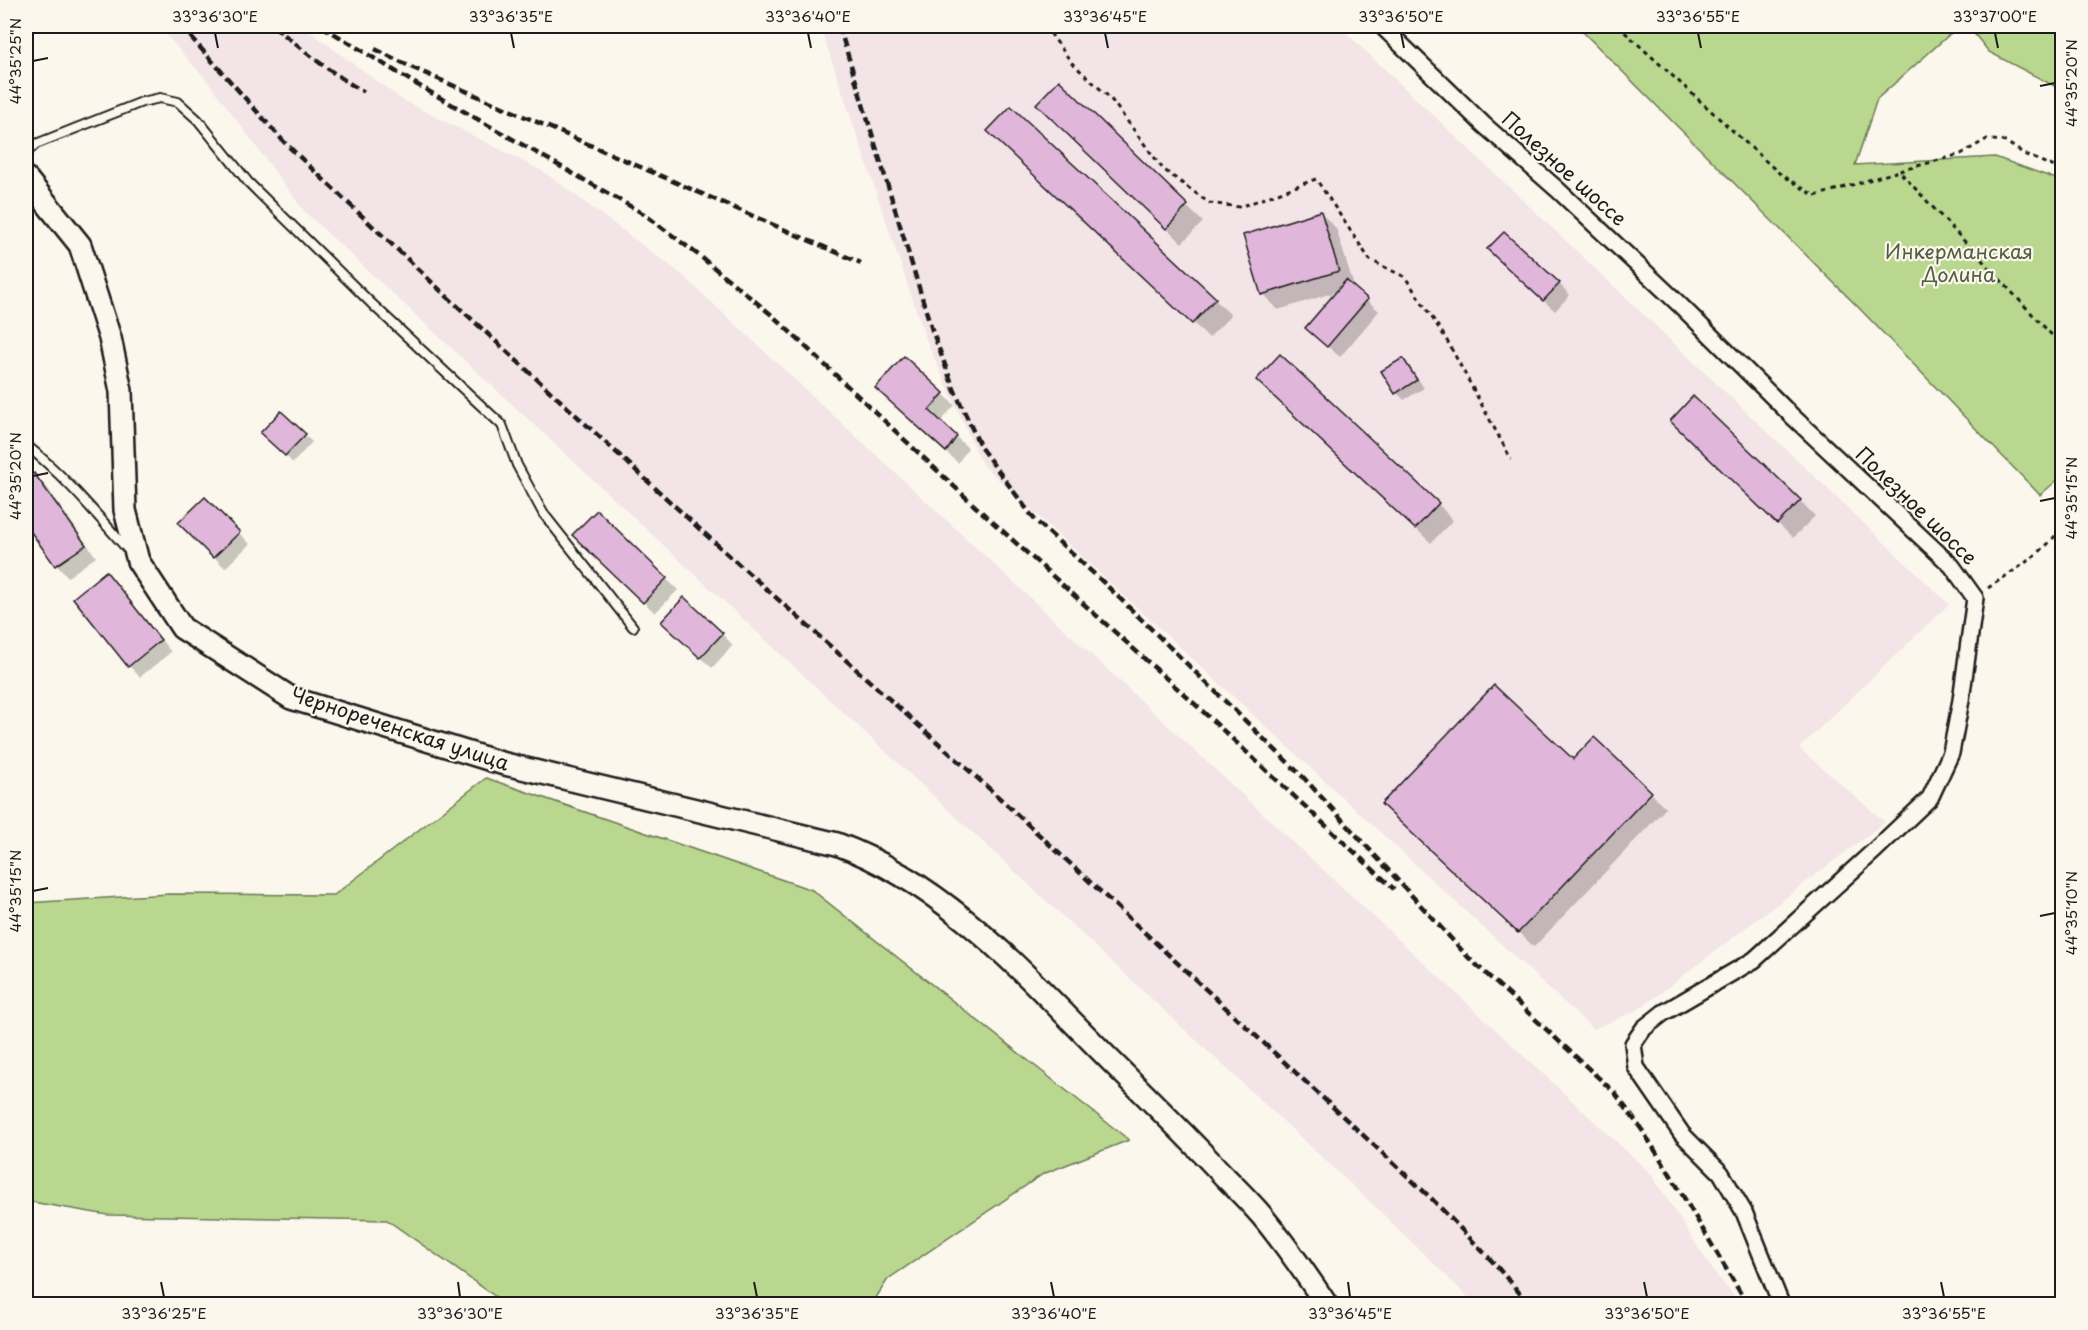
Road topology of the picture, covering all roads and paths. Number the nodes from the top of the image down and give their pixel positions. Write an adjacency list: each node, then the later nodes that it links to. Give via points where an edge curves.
1 (1045, 26): 10 (path, via 1072,63 1110,98 1163,169 1209,203 1240,207 1316,179 1370,260 1405,277 1445,337)
2 (1382, 26): 13 (street, Полезное шоссе, via 1952,566)
3 (1618, 26): 5 (path, via 1779,173 1815,196)
4 (26, 153): 14 (lane, via 36,144 142,102 160,98 178,102 198,120 248,182 502,425 517,465 543,513)
5 (1899, 171): 6 (path, via 1961,154 1987,139 2006,142); 8 (path)
6 (2062, 171)
7 (26, 177): 12 (main road, Чернореченская улица, via 80,245 110,338 121,391 125,510)
8 (2062, 346)
9 (26, 445): 12 (lane)
10 (1511, 459)
11 (2062, 525): 13 (path, via 2057,536 2029,560)
12 (138, 561): 15 (main road, Чернореченская улица, via 182,628 291,698 501,763 837,844 868,855 897,872 950,906 1014,964 1195,1145 1261,1215)
13 (1975, 598): 16 (street, via 1951,753 1929,798 1754,960 1663,1013 1644,1028 1633,1044 1636,1067 1682,1134 1721,1173 1744,1212)
14 (633, 627)
15 (1326, 1305)
16 (1781, 1305)

